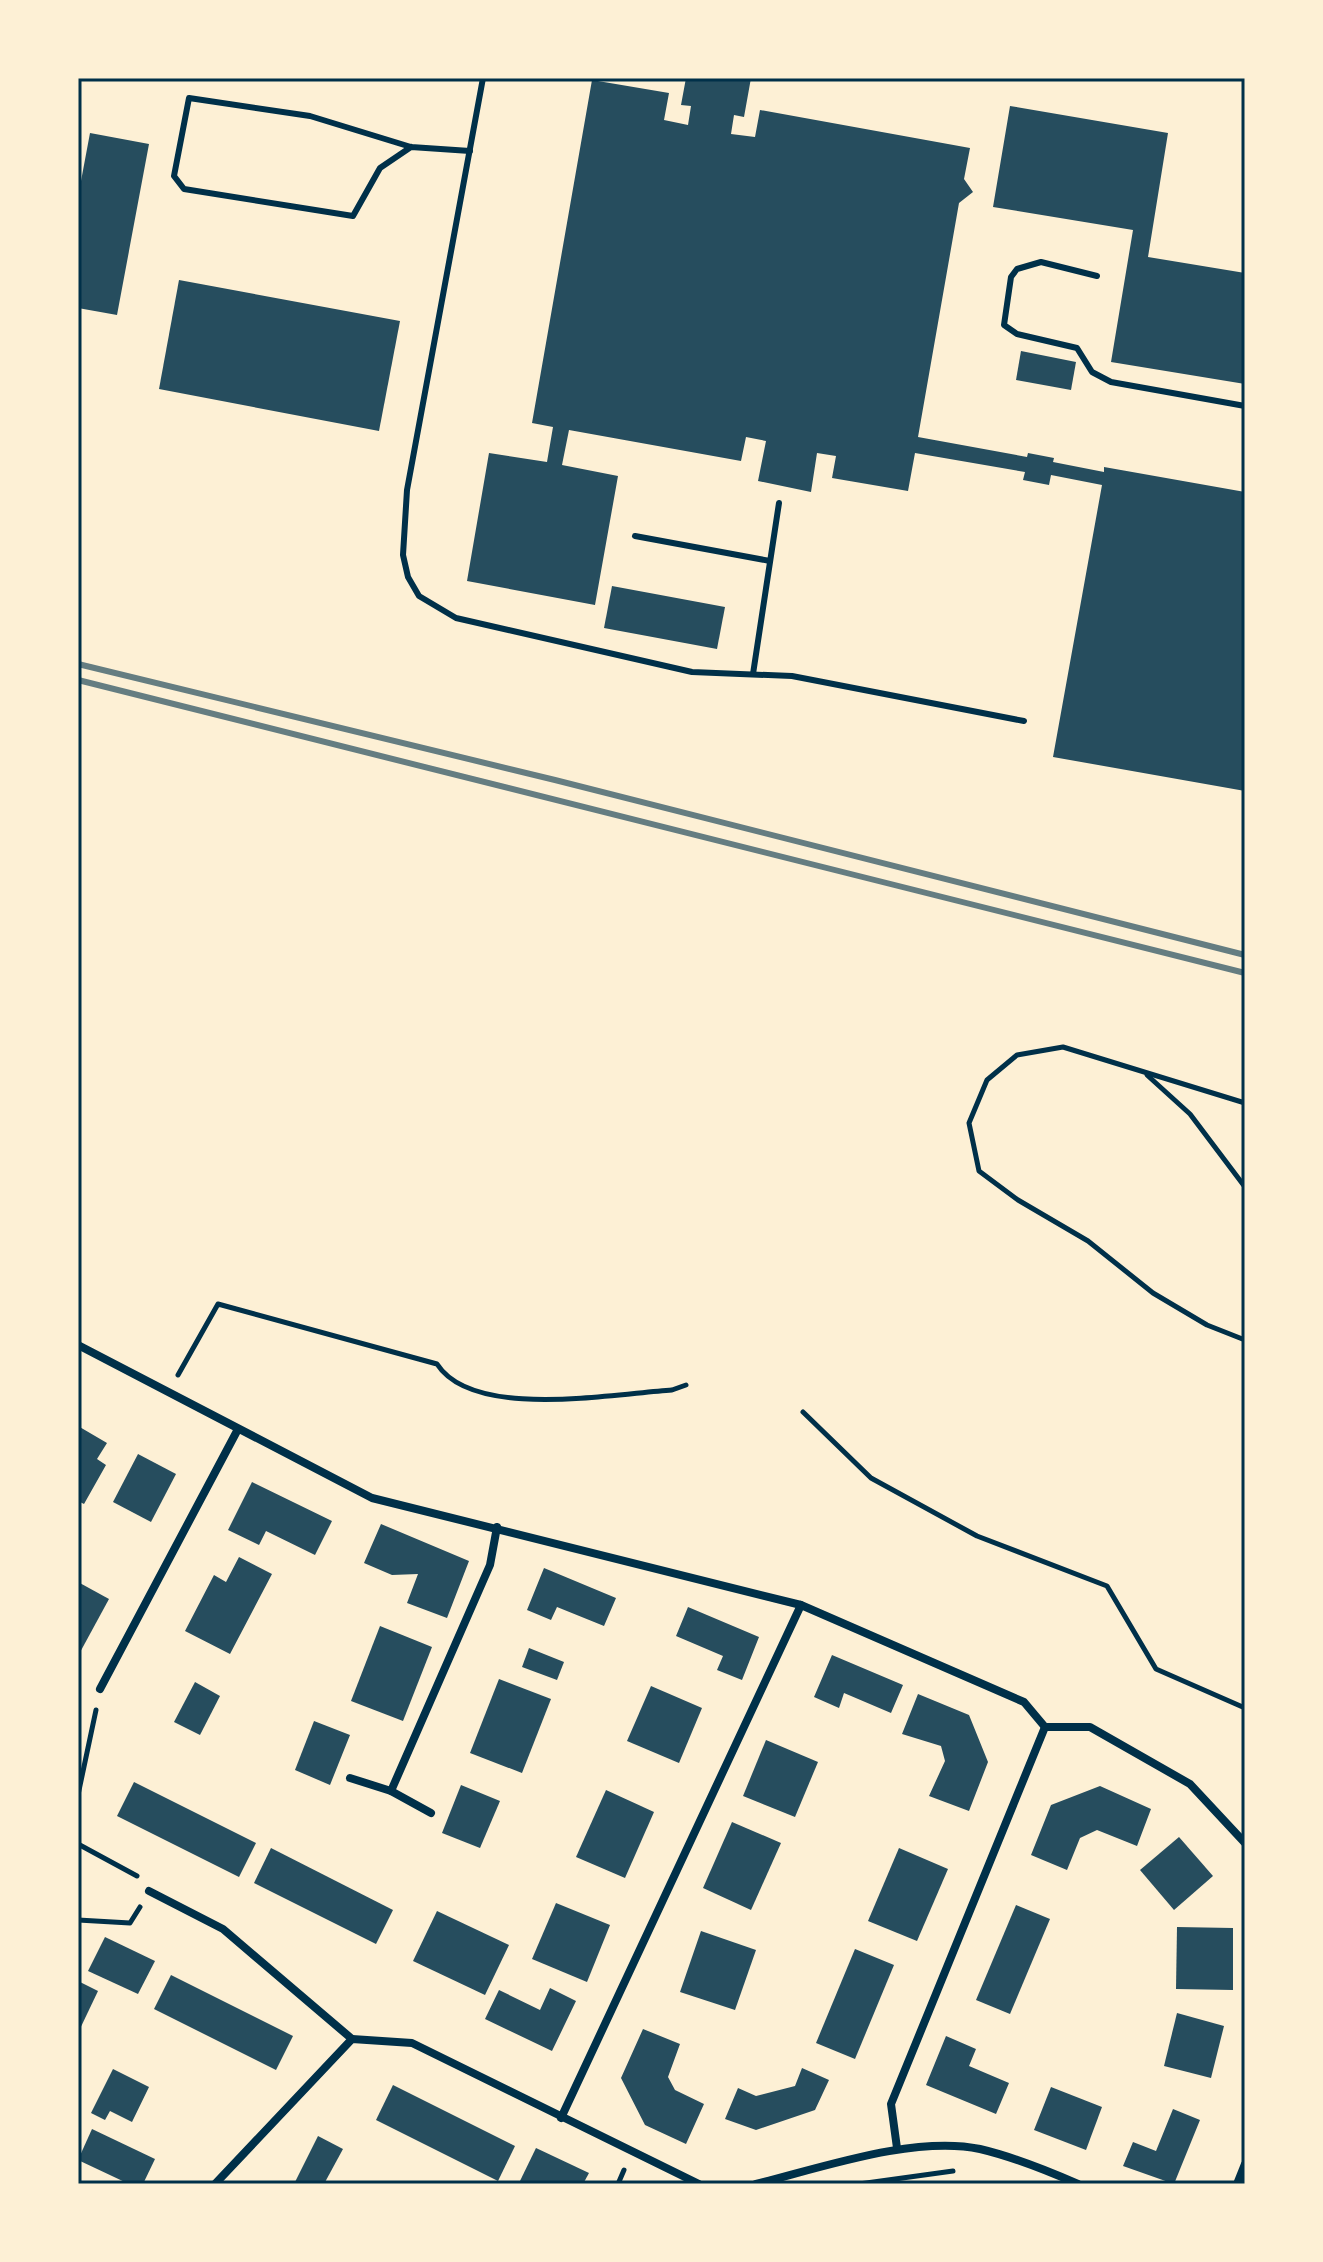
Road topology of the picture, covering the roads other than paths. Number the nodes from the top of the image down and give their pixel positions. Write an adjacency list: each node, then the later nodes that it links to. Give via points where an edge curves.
1 (483, 78): 3 (lane)
2 (411, 147): 2 (lane, via 380,168 353,216 184,189 174,176 189,98 310,116); 3 (lane)
3 (470, 151): 9 (lane, via 407,490 403,555 408,577 419,596 456,618 692,672)
4 (1097, 276): 5 (lane, via 1041,262 1017,269 1011,277 1004,325 1017,334 1077,348 1092,372 1111,382)
5 (1245, 406)
6 (779, 503): 8 (lane)
7 (635, 536): 8 (lane)
8 (770, 561): 9 (lane)
9 (753, 674): 10 (lane, via 792,676)
10 (1024, 721)
11 (78, 1345): 12 (street)
12 (237, 1431): 13 (street, via 372,1498); 15 (street)
13 (497, 1527): 14 (street); 18 (street, via 490,1565)
14 (801, 1605): 16 (street, via 1024,1702); 23 (street)
15 (100, 1689)
16 (1045, 1727): 20 (street, via 1090,1727 1190,1784); 24 (street, via 891,2104)
17 (350, 1778): 18 (street)
18 (391, 1791): 19 (street)
19 (431, 1813)
20 (1245, 1843)
21 (149, 1891): 22 (street, via 223,1929)
22 (352, 2039): 23 (street, via 412,2043); 26 (street)
23 (561, 2118): 27 (street)
24 (897, 2148): 28 (street); 29 (street, via 977,2148)
25 (1245, 2164): 30 (street)
26 (215, 2184)
27 (699, 2184)
28 (756, 2184)
29 (1078, 2184)
30 (1237, 2184)

